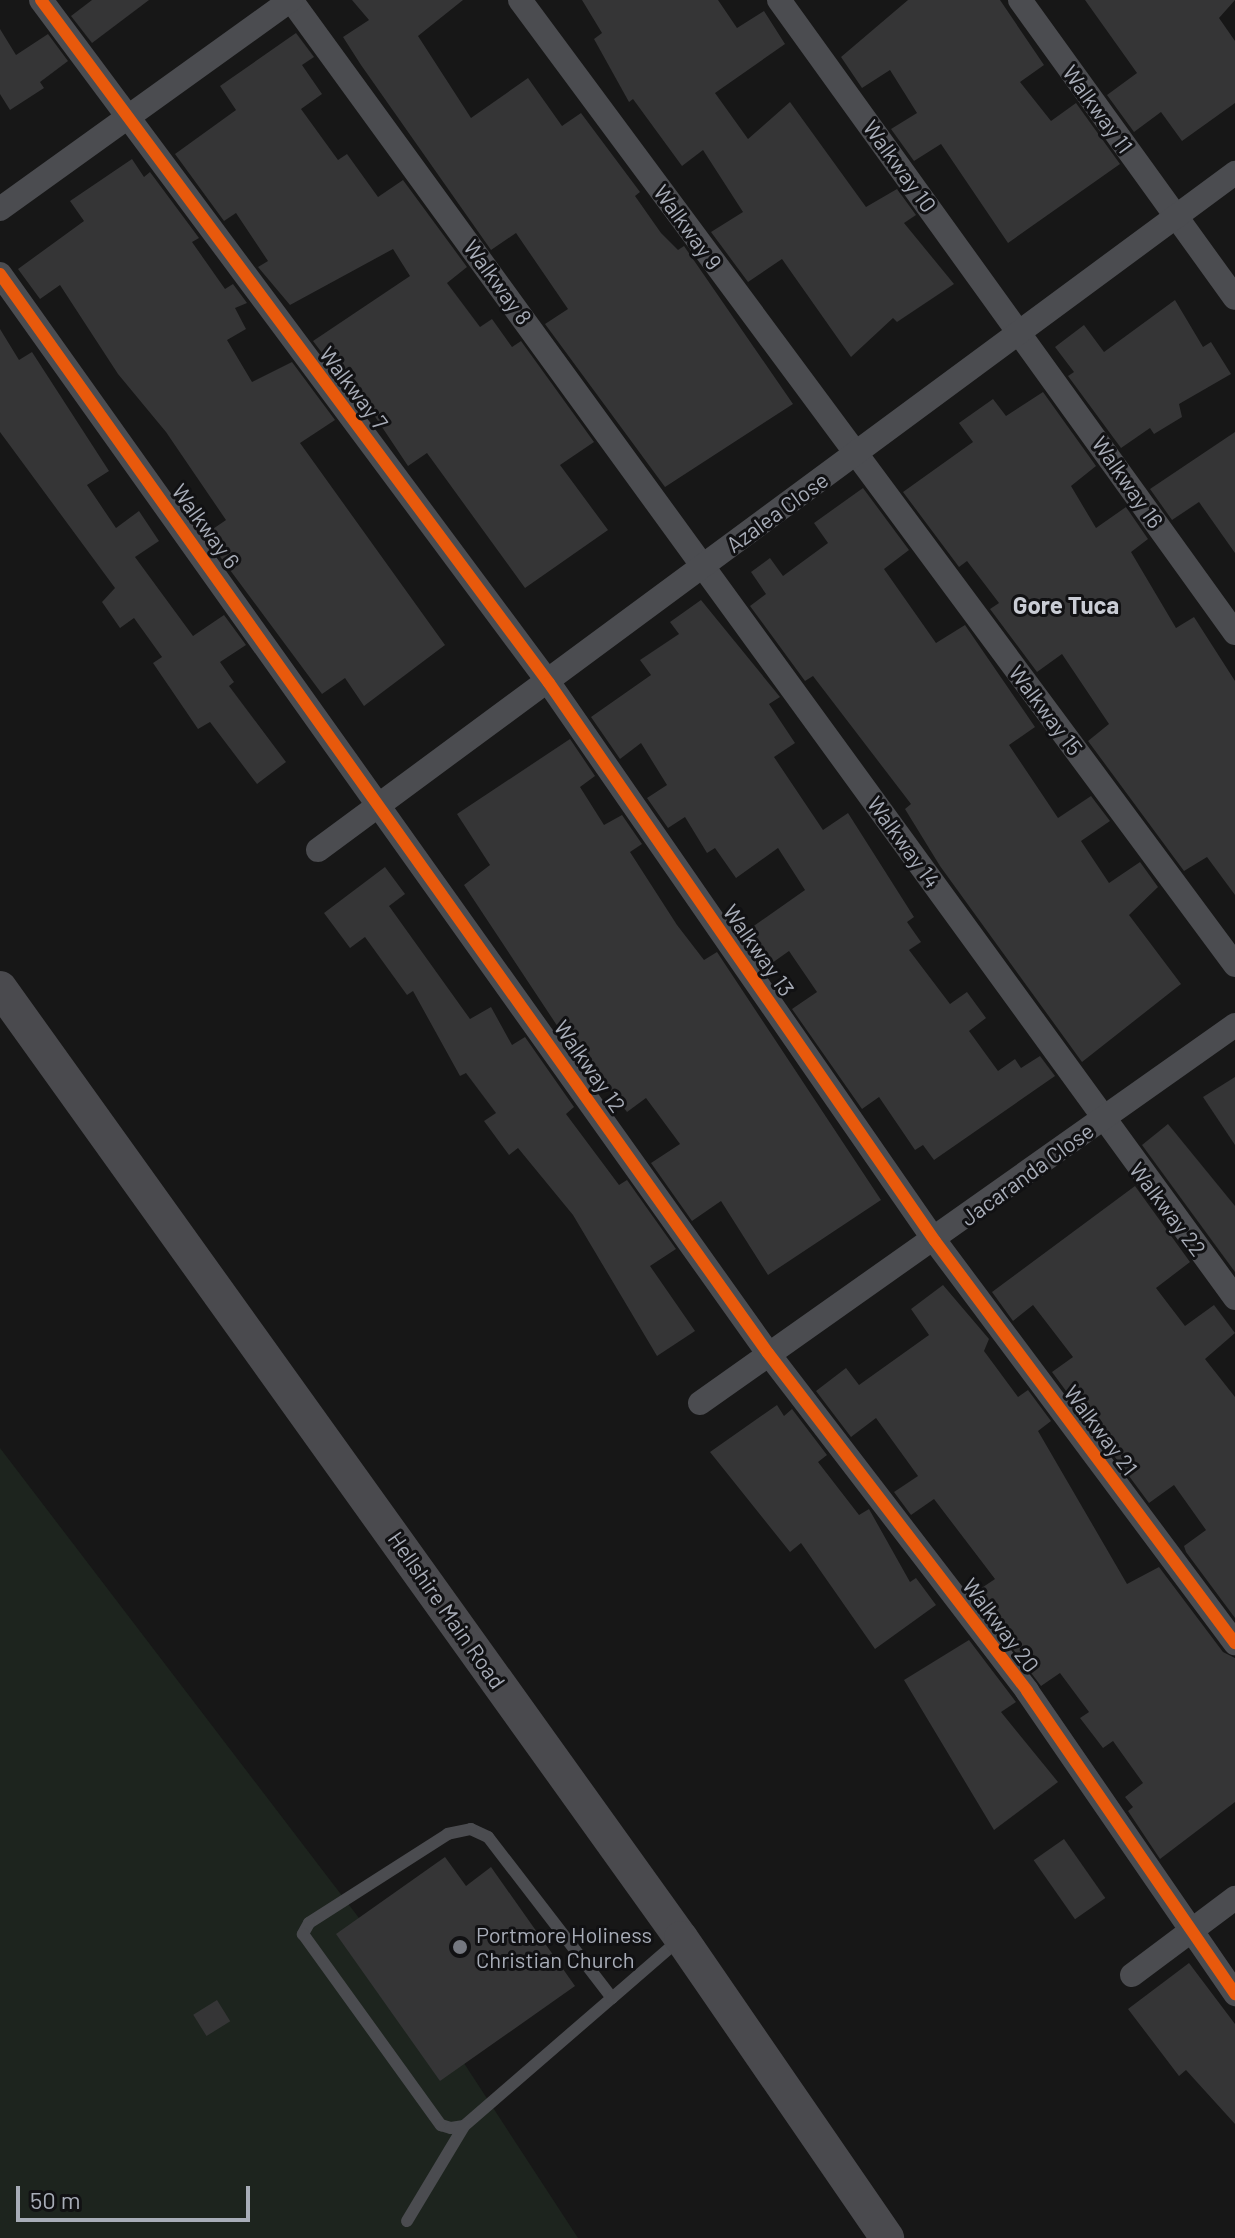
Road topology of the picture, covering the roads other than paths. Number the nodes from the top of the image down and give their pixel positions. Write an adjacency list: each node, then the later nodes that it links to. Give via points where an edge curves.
1 (41, 0): 6 (street, Walkway 7)
2 (291, 0): 6 (street); 14 (street, Walkway 8)
3 (520, 0): 13 (street, Walkway 9)
4 (779, 0): 12 (street, Walkway 10)
5 (1020, 0): 9 (street, Walkway 11)
6 (127, 118): 8 (street); 16 (street, Walkway 7)
7 (1235, 173): 9 (street, Azalea Close)
8 (0, 209)
9 (1177, 217): 11 (street, Walkway 11); 12 (street, Azalea Close)
10 (0, 274): 17 (street, Walkway 6)
11 (1235, 298)
12 (1021, 332): 13 (street, Azalea Close); 15 (street, Walkway 16)
13 (856, 455): 14 (street, Azalea Close); 19 (street, Walkway 15)
14 (706, 564): 16 (street, Azalea Close); 22 (street, Walkway 14)
15 (1235, 633)
16 (549, 683): 17 (street, Azalea Close); 23 (street, Walkway 13)
17 (379, 801): 18 (street, Azalea Close); 25 (street, Walkway 12)
18 (318, 850)
19 (1235, 965)
20 (0, 988): 30 (main road, Hellshire Main Road)
21 (1235, 1025): 22 (street, Jacaranda Close)
22 (1102, 1120): 23 (street, Jacaranda Close); 24 (street, Walkway 22)
23 (935, 1241): 25 (street, Jacaranda Close); 27 (street, Walkway 21)
24 (1235, 1298)
25 (768, 1353): 26 (street, Jacaranda Close); 29 (street, Walkway 20, via 1027,1691)
26 (700, 1403)
27 (1235, 1643)
28 (1235, 1898): 29 (street)
29 (1190, 1930): 31 (street); 32 (street, Walkway 20)
30 (681, 1938): 33 (lane); 36 (main road, Hellshire Main Road)
31 (1132, 1975)
32 (1235, 1994)
33 (612, 1998): 34 (lane); 34 (lane, via 488,1837 471,1829 448,1834 309,1923 305,1943 390,2048 441,2125)
34 (464, 2126): 35 (lane)
35 (407, 2221)
36 (887, 2238)

